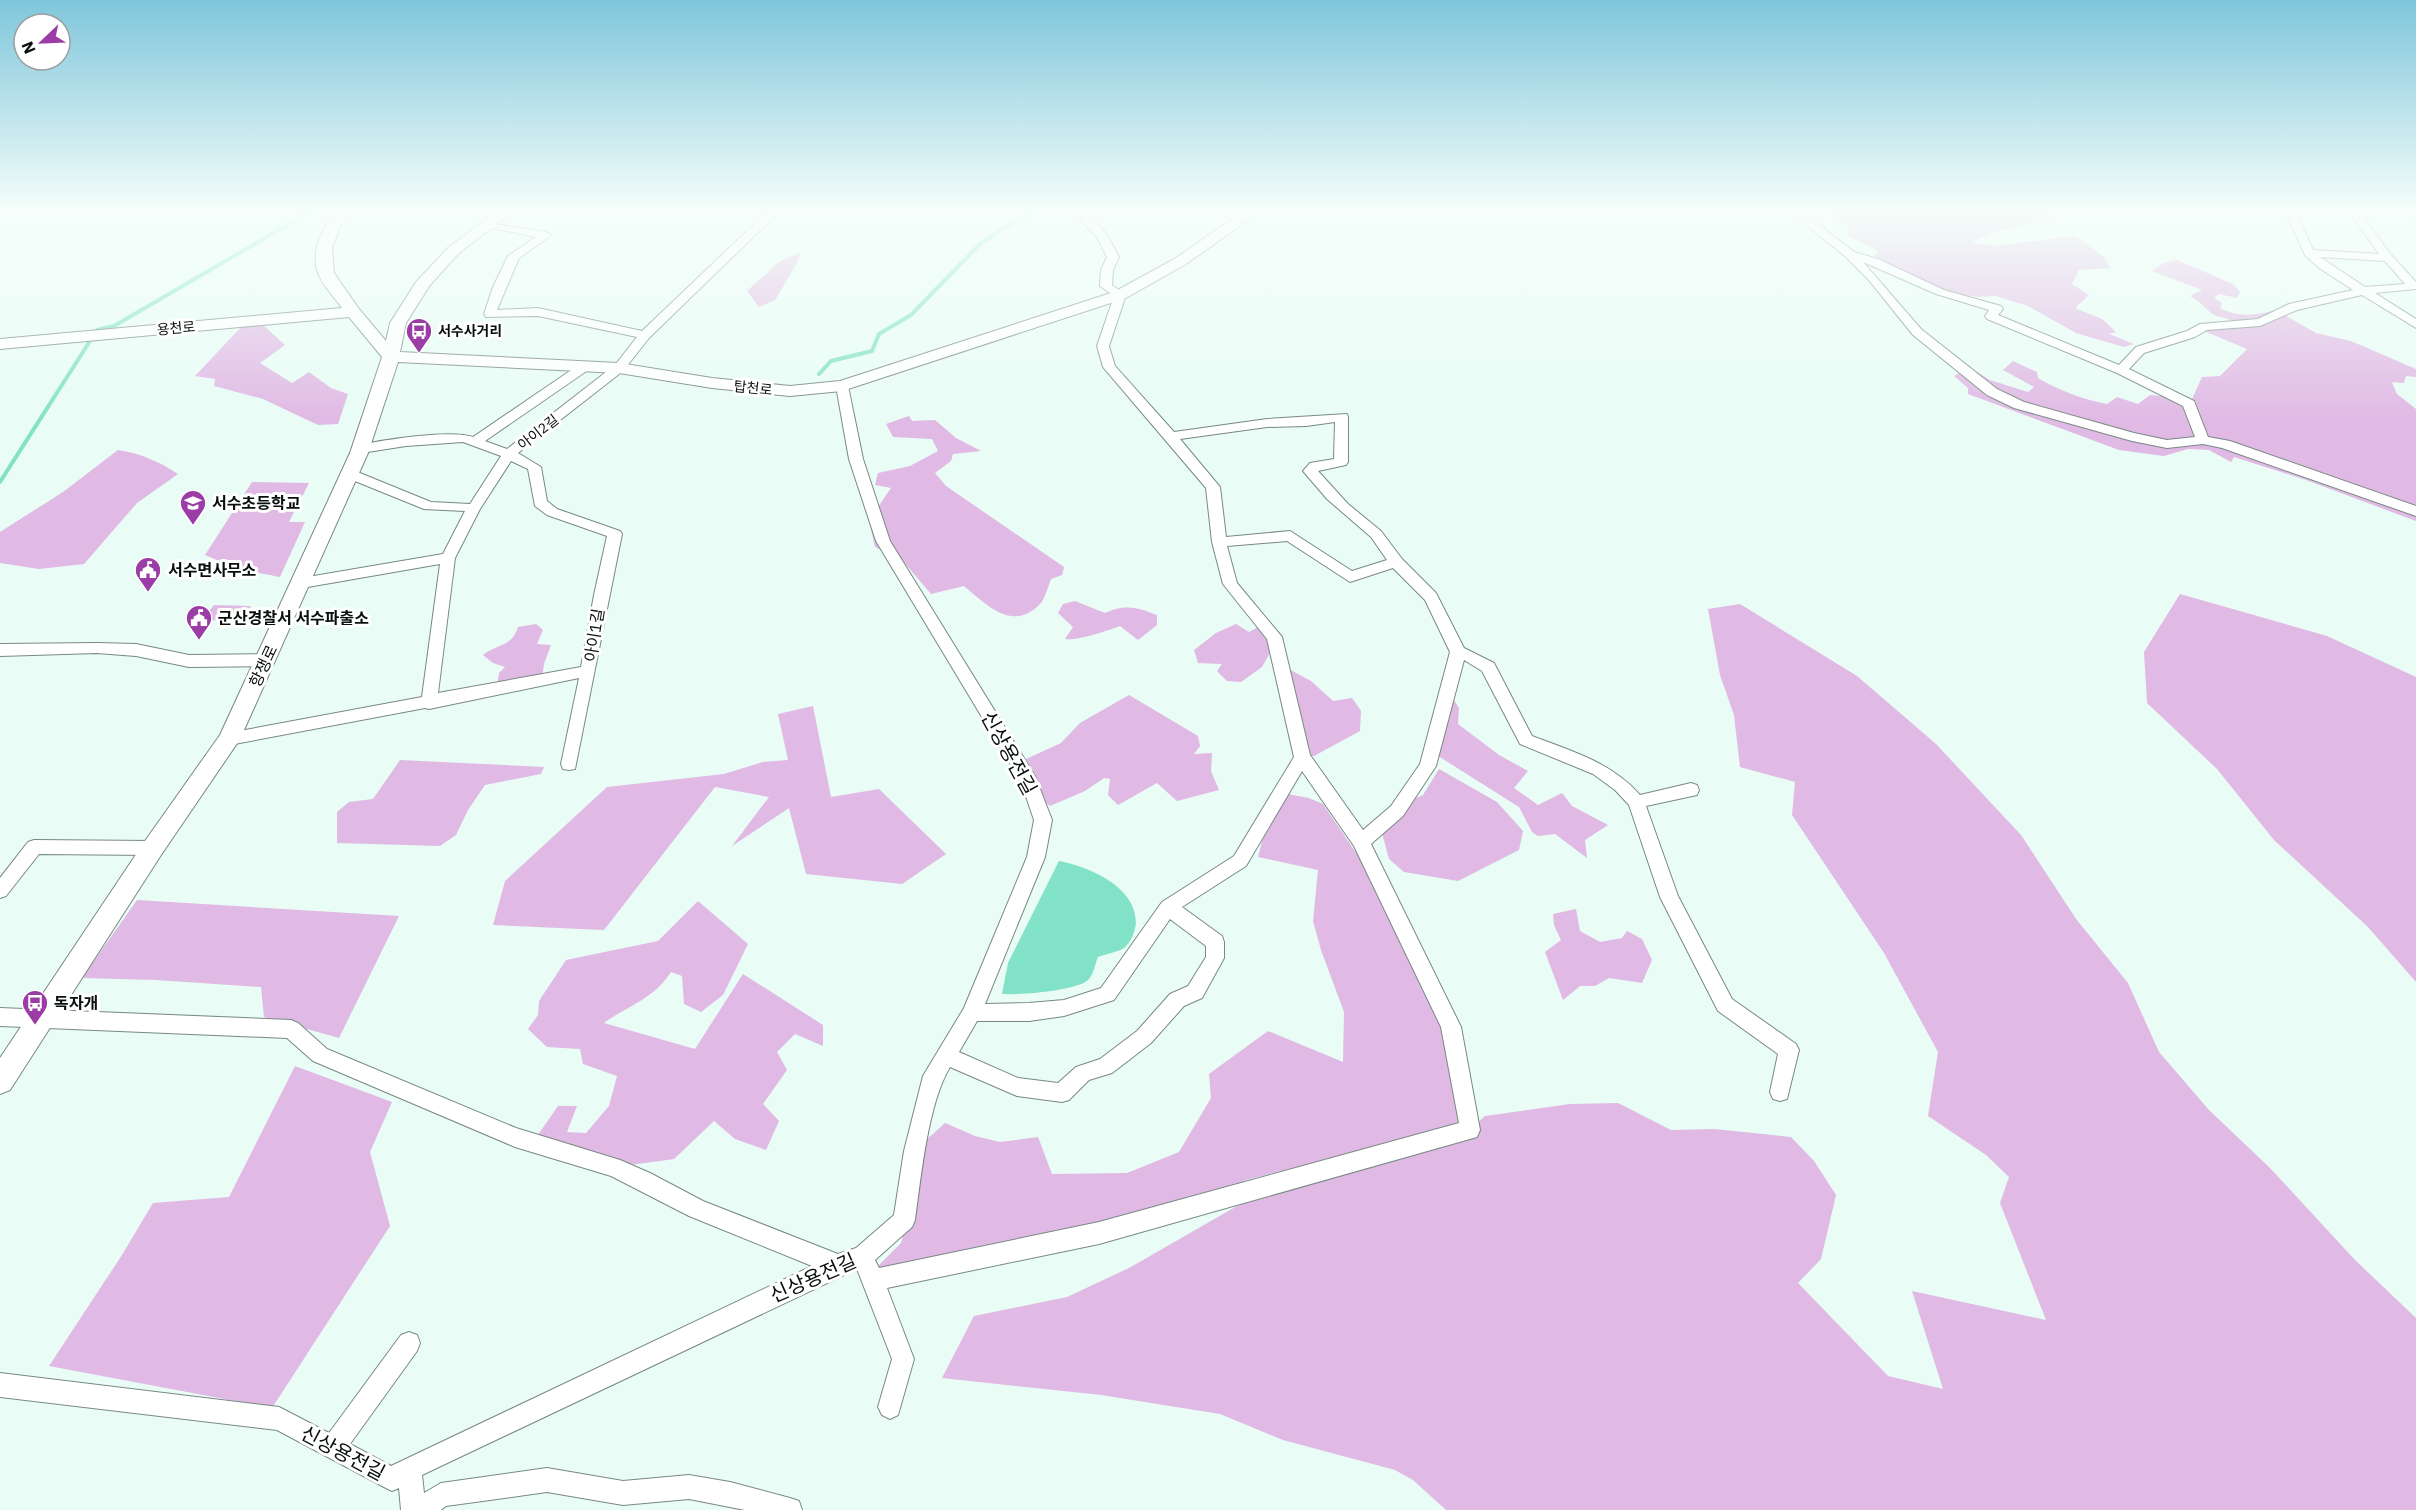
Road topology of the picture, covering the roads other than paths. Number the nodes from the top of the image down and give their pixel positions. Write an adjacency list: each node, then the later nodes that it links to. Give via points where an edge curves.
1 (331, 280): 13 (street)
2 (425, 280): 17 (street, 항쟁로, via 398,323)
3 (502, 280): 15 (street, via 490,314 538,312)
4 (701, 280): 15 (street, 아이2길)
5 (1106, 280): 12 (street, via 1106,286)
6 (1146, 280): 12 (street, 탑천로)
7 (1875, 280): 24 (street, via 1917,332 1992,392 2019,405 2123,435 2168,444)
8 (1915, 280): 20 (street, via 1997,309 1991,316)
9 (2347, 280): 11 (street)
10 (2415, 286): 11 (street)
11 (2365, 291): 14 (street); 20 (street, via 2293,307 2260,322 2204,327 2140,350)
12 (1120, 295): 21 (street, 탑천로); 22 (street, via 1103,346 1109,367)
13 (353, 312): 16 (street, 용천로); 17 (street)
14 (2416, 324)
15 (645, 335): 19 (street, 아이2길)
16 (0, 344)
17 (391, 357): 18 (street, 탑천로); 25 (street, 항쟁로)
18 (587, 365): 19 (street, 탑천로); 23 (street)
19 (619, 368): 21 (street, 탑천로, via 754,389 812,391); 26 (street, 아이2길)
20 (2121, 370): 24 (street, via 2189,404)
21 (842, 386): 48 (street, 신상용전길, via 856,459 883,541 1029,781 1043,820 1036,857)
22 (1171, 436): 30 (street, via 1213,487); 32 (street, via 1342,417 1341,462 1315,466 1310,471 1389,548)
23 (476, 441): 25 (street, 아이1길, via 464,438 406,442); 26 (street, 아이1길)
24 (2204, 441): 29 (street, via 2225,444)
25 (361, 449): 27 (street, 항쟁로)
26 (509, 454): 28 (street, 아이2길); 37 (street, 아이1길, via 534,467 540,503 552,512 615,534)
27 (350, 474): 28 (street, via 429,506); 33 (street, 항쟁로)
28 (473, 509): 31 (street, 아이2길)
29 (2416, 511)
30 (1219, 542): 32 (street, via 1290,536 1350,578); 40 (street, via 1230,584 1274,637)
31 (448, 558): 33 (street); 38 (street, 아이2길)
32 (1396, 562): 35 (street, via 1431,597)
33 (302, 583): 36 (street, 항쟁로)
34 (0, 650): 36 (street, via 97,648 136,650 189,661)
35 (1458, 652): 43 (street, via 1488,667 1526,740 1599,769); 44 (street, via 1428,766 1397,811)
36 (266, 660): 39 (street, 항쟁로)
37 (588, 671): 38 (street, 아이1길); 41 (street)
38 (429, 703): 39 (street, 아이1길)
39 (229, 739): 45 (street, 항쟁로)
40 (1302, 757): 44 (street); 47 (street, via 1240,861)
41 (569, 764)
42 (1690, 790): 43 (street)
43 (1636, 802): 53 (street, via 1669,897 1725,1005 1789,1050)
44 (1361, 842): 56 (street, via 1451,1027 1470,1130 1099,1233)
45 (153, 848): 46 (street, via 34,847); 50 (street, 항쟁로)
46 (0, 891)
47 (1168, 907): 48 (street, via 1107,994 1053,1009); 51 (street, via 1215,942 1215,958 1195,992 1178,1000 1144,1037 1106,1067 1083,1073 1062,1093 1017,1087)
48 (972, 1013): 51 (street, 신상용전길)
49 (0, 1017): 50 (street)
50 (39, 1021): 52 (street, 항쟁로); 55 (street, via 291,1029 320,1055 514,1137 613,1167 696,1209)
51 (946, 1056): 54 (street, 신상용전길, via 933,1076 914,1151 904,1220)
52 (0, 1081)
53 (1780, 1092)
54 (863, 1256): 55 (street, 신상용전길); 56 (street)
55 (838, 1265): 61 (street, 신상용전길)
56 (873, 1280): 59 (street, via 903,1359)
57 (409, 1343): 60 (street)
58 (0, 1385): 60 (street, 신상용전길, via 279,1419)
59 (890, 1407)
60 (333, 1448): 61 (street, 신상용전길, via 392,1479)
61 (410, 1468): 62 (street)
62 (413, 1510)
63 (422, 1510): 64 (street, via 441,1495 548,1480 623,1492 689,1487)
64 (790, 1510)

